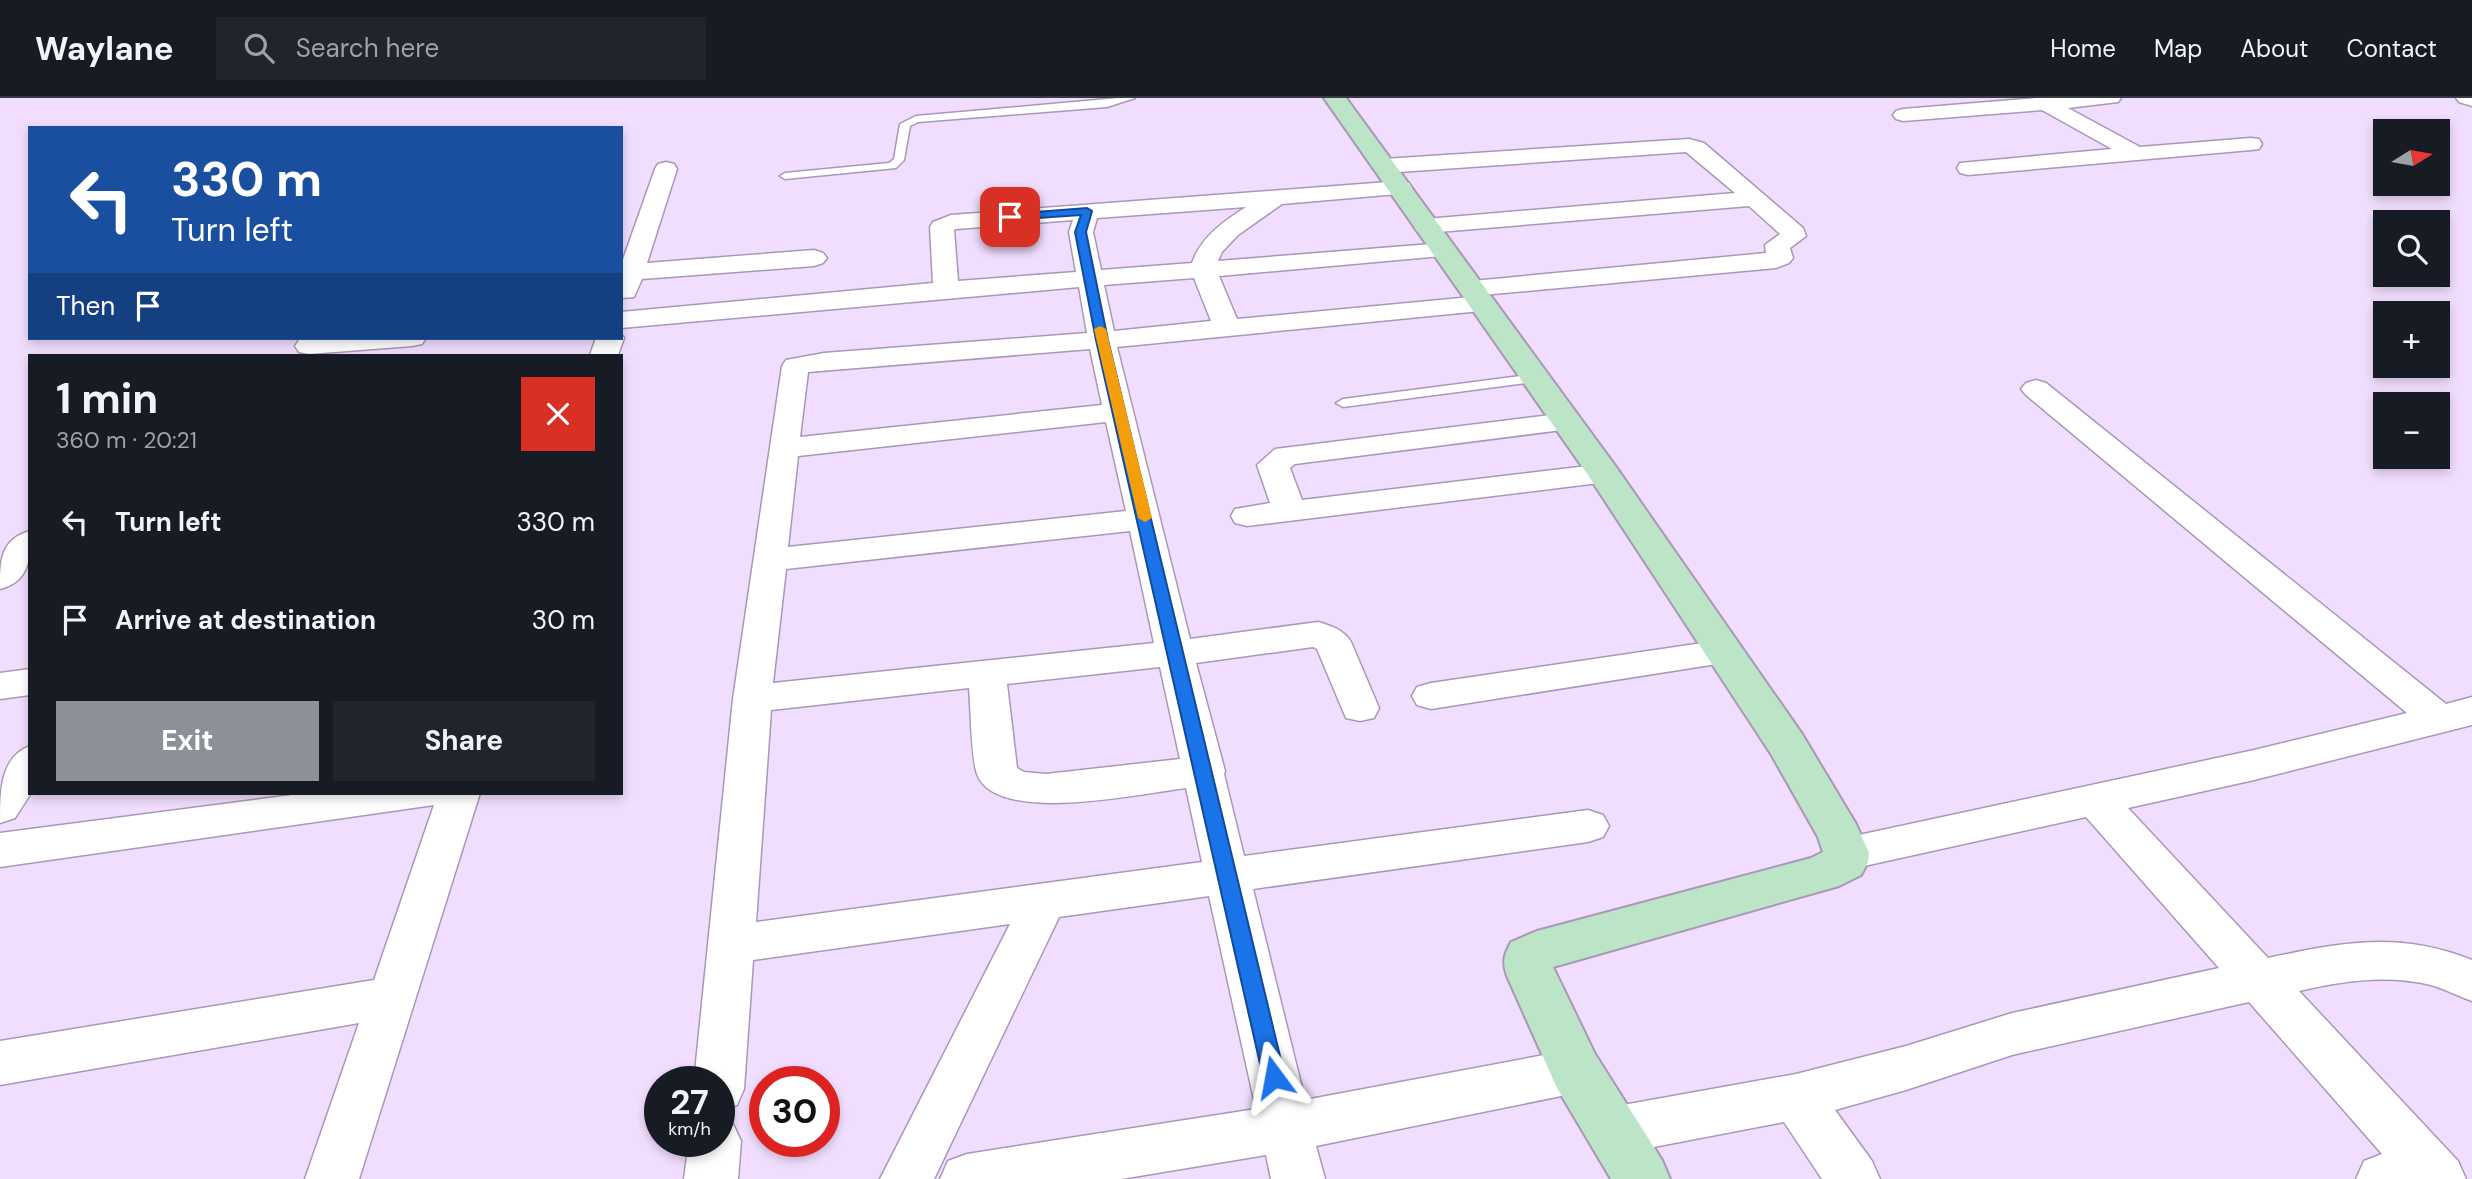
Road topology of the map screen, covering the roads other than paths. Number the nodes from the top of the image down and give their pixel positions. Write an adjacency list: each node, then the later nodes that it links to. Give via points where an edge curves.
1 (1130, 98): 12 (lane, via 1107,104 916,119 905,124 899,160 892,166)
2 (1335, 98): 13 (street)
3 (2110, 98): 5 (street)
4 (2466, 98): 6 (street)
5 (2040, 100): 7 (street); 9 (street)
6 (2472, 100)
7 (1903, 115)
8 (2251, 144): 9 (street)
9 (2137, 154): 10 (street)
10 (1968, 168)
11 (666, 169): 18 (street)
12 (785, 176)
13 (1392, 177): 14 (street); 15 (street, via 1685,145 1696,148); 17 (street)
14 (1276, 197): 16 (street); 19 (street, via 1216,240)
15 (1752, 198): 17 (street); 23 (street, via 1794,233 1777,245 1780,258)
16 (1087, 211): 20 (street, via 1081,232); 21 (street, via 946,223 942,227)
17 (1435, 238): 19 (street); 23 (street)
18 (630, 260): 22 (street); 24 (street, via 815,248)
19 (1204, 270): 20 (street); 26 (street)
20 (1092, 279): 21 (street); 28 (street)
21 (946, 290): 24 (street)
22 (623, 293)
23 (1477, 296): 26 (street); 30 (street)
24 (810, 303): 25 (street)
25 (623, 320)
26 (1228, 329): 28 (street)
27 (386, 340): 29 (street)
28 (1102, 340): 33 (street); 35 (street, via 796,366)
29 (309, 346)
30 (1536, 378): 32 (lane); 34 (street)
31 (2036, 388): 53 (street)
32 (1343, 402)
33 (1120, 412): 35 (street); 39 (street)
34 (1567, 422): 36 (street); 37 (street, via 1286,456 1273,465)
35 (783, 448): 43 (street)
36 (1604, 474): 37 (street); 45 (street)
37 (1289, 510): 38 (street)
38 (1247, 516)
39 (1145, 519): 43 (street); 46 (street)
40 (28, 538): 41 (street)
41 (0, 539)
42 (28, 541): 44 (street)
43 (769, 560): 51 (street)
44 (0, 578)
45 (1723, 652): 50 (street); 62 (street, via 1827,810)
46 (1177, 653): 47 (street); 52 (street, via 1303,635 1328,637 1339,652); 55 (street)
47 (987, 673): 51 (street); 55 (street, via 997,773 1005,783 1046,789)
48 (28, 682): 49 (street)
49 (0, 686)
50 (1432, 696)
51 (752, 699): 65 (street)
52 (1360, 708)
53 (2456, 715): 58 (street)
54 (28, 764): 59 (street)
55 (1205, 771): 63 (street)
56 (407, 795): 61 (street)
57 (458, 795): 68 (street)
58 (2095, 799): 62 (street); 66 (street)
59 (0, 807)
60 (1588, 826): 63 (street)
61 (0, 850)
62 (1846, 853): 71 (street, via 1845,862 1824,873 1528,956 1532,976)
63 (1229, 876): 64 (street); 73 (street)
64 (1045, 900): 65 (street); 80 (street)
65 (732, 944): 70 (street)
66 (2256, 979): 67 (street, via 2390,958 2452,971); 72 (street, via 2012,1034); 77 (street)
67 (2472, 981)
68 (392, 998): 69 (street); 78 (street)
69 (0, 1063)
70 (721, 1066)
71 (1576, 1071): 73 (street); 74 (street)
72 (1796, 1097): 74 (street); 84 (street)
73 (1286, 1128): 76 (street); 82 (street)
74 (1612, 1131): 83 (street)
75 (713, 1157): 79 (street)
76 (1110, 1168): 81 (street)
77 (2437, 1176): 85 (street)
78 (332, 1179)
79 (711, 1179)
80 (907, 1179)
81 (967, 1179)
82 (1298, 1179)
83 (1642, 1179)
84 (1853, 1179)
85 (2383, 1179)

